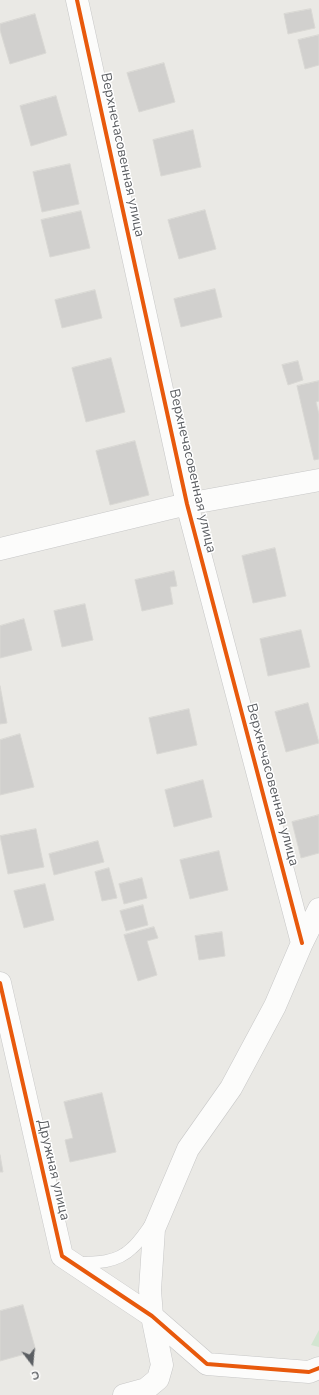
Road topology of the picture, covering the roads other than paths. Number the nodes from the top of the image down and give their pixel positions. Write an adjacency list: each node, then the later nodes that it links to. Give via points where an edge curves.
1 (77, 0): 3 (street, Верхнечасовенная улица)
2 (319, 480): 3 (street)
3 (187, 504): 4 (street); 6 (street, Верхнечасовенная улица)
4 (0, 548)
5 (319, 909): 6 (street)
6 (302, 943): 8 (street, via 275,1006 231,1088 188,1149)
7 (0, 983): 9 (street, Дружная улица, via 62,1256)
8 (160, 1213): 9 (lane, via 132,1249 114,1260 102,1263); 10 (street, via 154,1229 150,1290)
9 (72, 1263): 10 (street, Дружная улица)
10 (152, 1316): 11 (street, Дружная улица, via 207,1364); 12 (street, via 162,1365 158,1379 146,1389)
11 (316, 1370)
12 (124, 1395)

